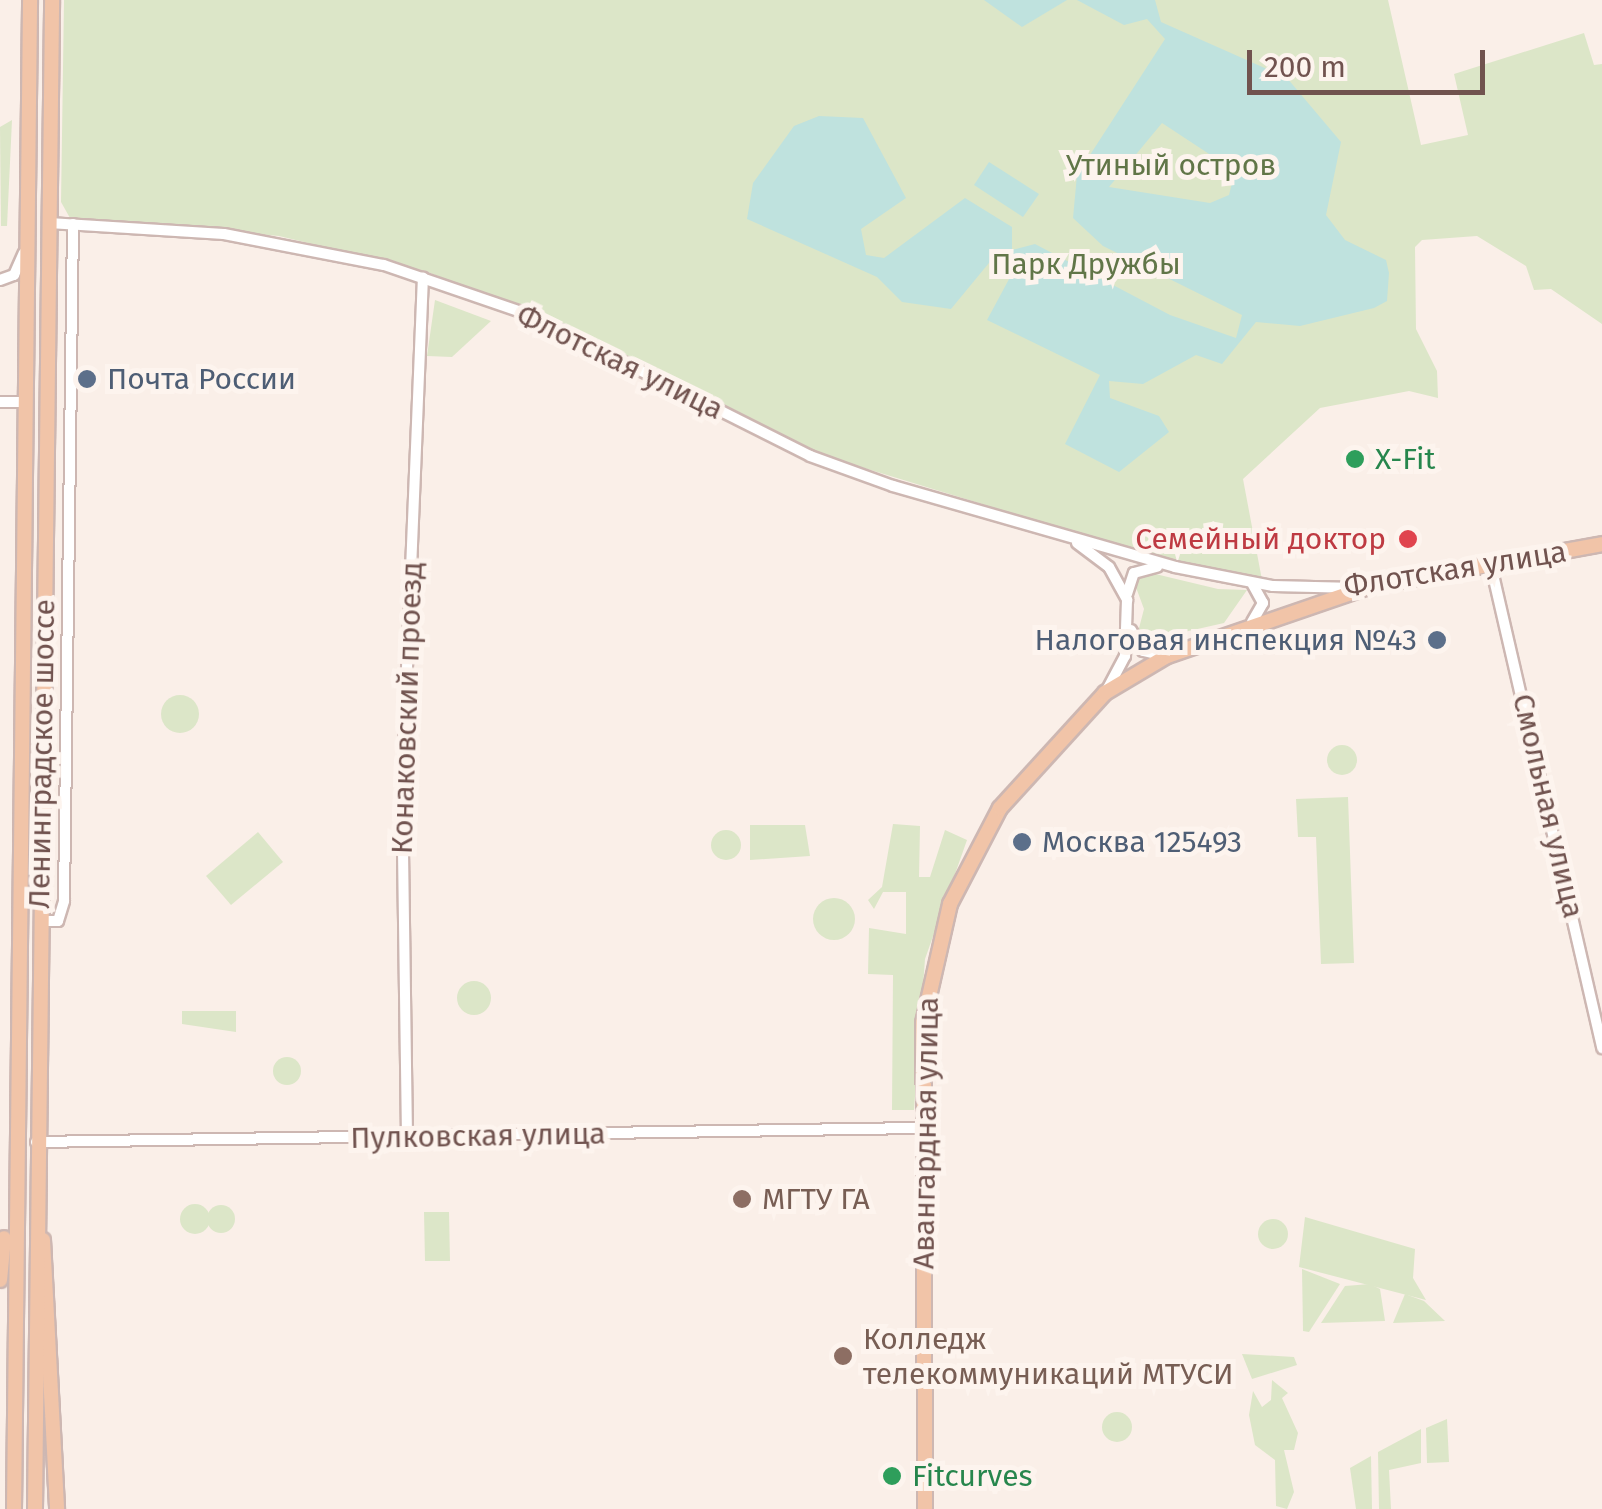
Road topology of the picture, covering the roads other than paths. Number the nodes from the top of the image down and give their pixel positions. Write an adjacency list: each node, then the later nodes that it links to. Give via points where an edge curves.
1 (30, 0): 5 (main road, Ленинградское шоссе)
2 (52, 0): 3 (main road, Ленинградское шоссе)
3 (49, 223): 4 (street, Флотская улица); 21 (main road, Ленинградское шоссе)
4 (72, 224): 6 (street, Флотская улица, via 256,238); 21 (street, via 64,901 58,921)
5 (28, 243): 7 (street, via 14,276); 9 (main road, Ленинградское шоссе)
6 (424, 277): 10 (street, Флотская улица, via 530,316 849,471); 24 (street, Конаковский проезд, via 402,790)
7 (0, 280)
8 (0, 402): 9 (street)
9 (25, 402): 26 (main road, Ленинградское шоссе)
10 (1072, 540): 13 (street, Флотская улица); 16 (street, Авангардная улица, via 1110,567)
11 (1602, 544): 12 (main road, Флотская улица)
12 (1491, 566): 15 (main road, Флотская улица); 22 (street, Смольная улица)
13 (1175, 568): 14 (street, Флотская улица); 16 (street, Флотская улица, via 1140,568)
14 (1248, 582): 15 (street, Флотская улица); 17 (street, via 1262,596)
15 (1372, 586): 17 (main road, Авангардная улица)
16 (1127, 600): 18 (street, Авангардная улица)
17 (1252, 622): 19 (main road, Авангардная улица)
18 (1130, 624): 19 (street, via 1143,651); 20 (street, Авангардная улица)
19 (1167, 656): 20 (main road, Авангардная улица)
20 (1105, 693): 23 (main road, Авангардная улица, via 1026,772 956,889 926,996)
21 (40, 921): 25 (main road, Ленинградское шоссе)
22 (1602, 1048)
23 (920, 1128): 24 (street, Пулковская улица); 32 (main road, Авангардная улица)
24 (407, 1137): 25 (street, Пулковская улица)
25 (36, 1142): 27 (main road, Ленинградское шоссе)
26 (12, 1183): 28 (main road); 29 (main road, Ленинградское шоссе)
27 (35, 1183): 30 (main road, Ленинградское шоссе); 31 (main road, via 55,1376)
28 (0, 1280)
29 (14, 1509)
30 (35, 1509)
31 (56, 1509)
32 (925, 1509)

